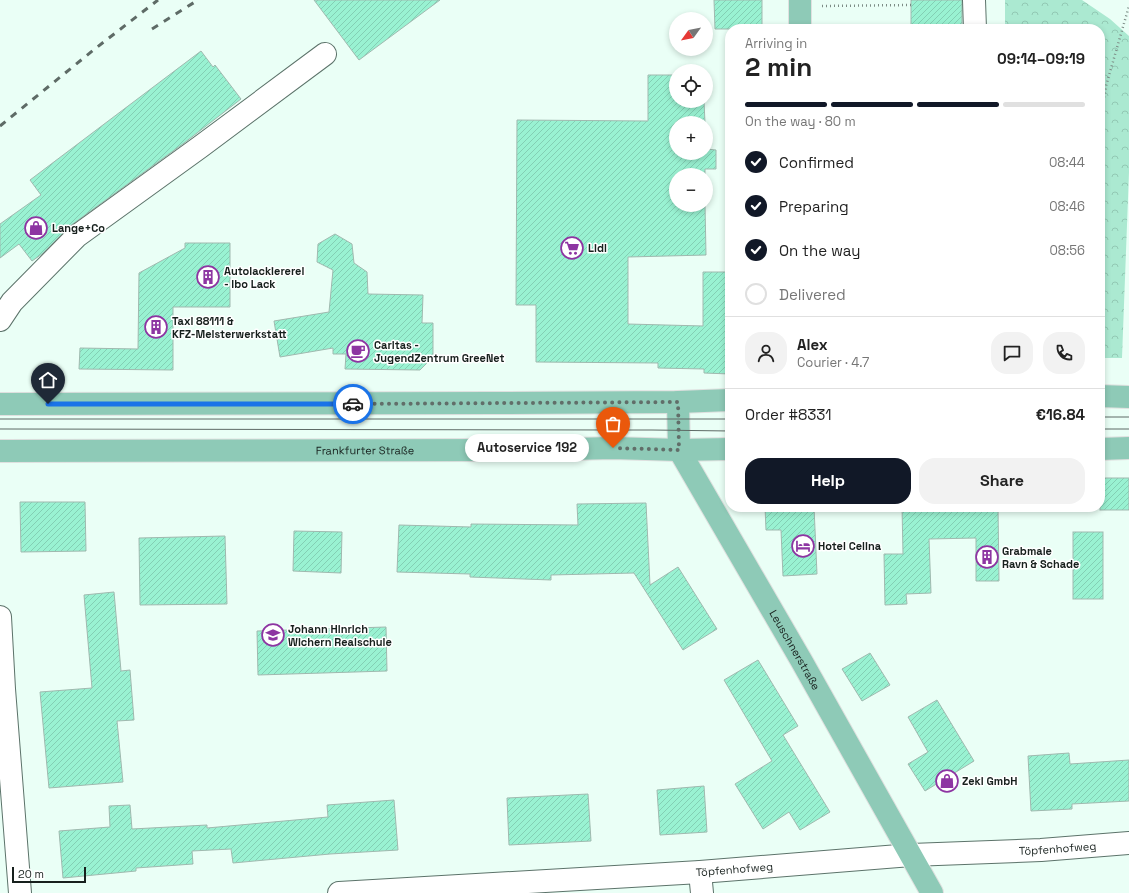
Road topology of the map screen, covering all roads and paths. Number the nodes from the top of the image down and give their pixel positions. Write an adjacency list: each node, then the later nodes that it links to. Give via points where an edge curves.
1 (974, 0): 6 (street)
2 (800, 3): 3 (path); 5 (main road)
3 (911, 5)
4 (1129, 6): 8 (path)
5 (800, 24)
6 (975, 24)
7 (325, 54): 9 (street, via 77,236 12,302)
8 (1105, 92)
9 (0, 320)
10 (1105, 396): 11 (main road)
11 (1129, 397)
12 (725, 400): 13 (main road)
13 (678, 402): 14 (main road); 19 (main road, Leuschnerstraße)
14 (0, 404)
15 (1129, 448): 17 (main road)
16 (725, 449): 19 (main road, Frankfurter Straße)
17 (1105, 449)
18 (0, 450): 19 (main road, Frankfurter Straße)
19 (679, 450): 22 (main road, Leuschnerstraße)
20 (0, 617): 25 (street)
21 (1129, 844): 22 (street, Töpfenhofweg)
22 (911, 855): 23 (street, Töpfenhofweg); 28 (main road, Leuschnerstraße)
23 (700, 872): 24 (street, Töpfenhofweg); 27 (street)
24 (441, 890): 26 (street, Töpfenhofweg)
25 (20, 893)
26 (338, 893)
27 (702, 893)
28 (932, 893)

